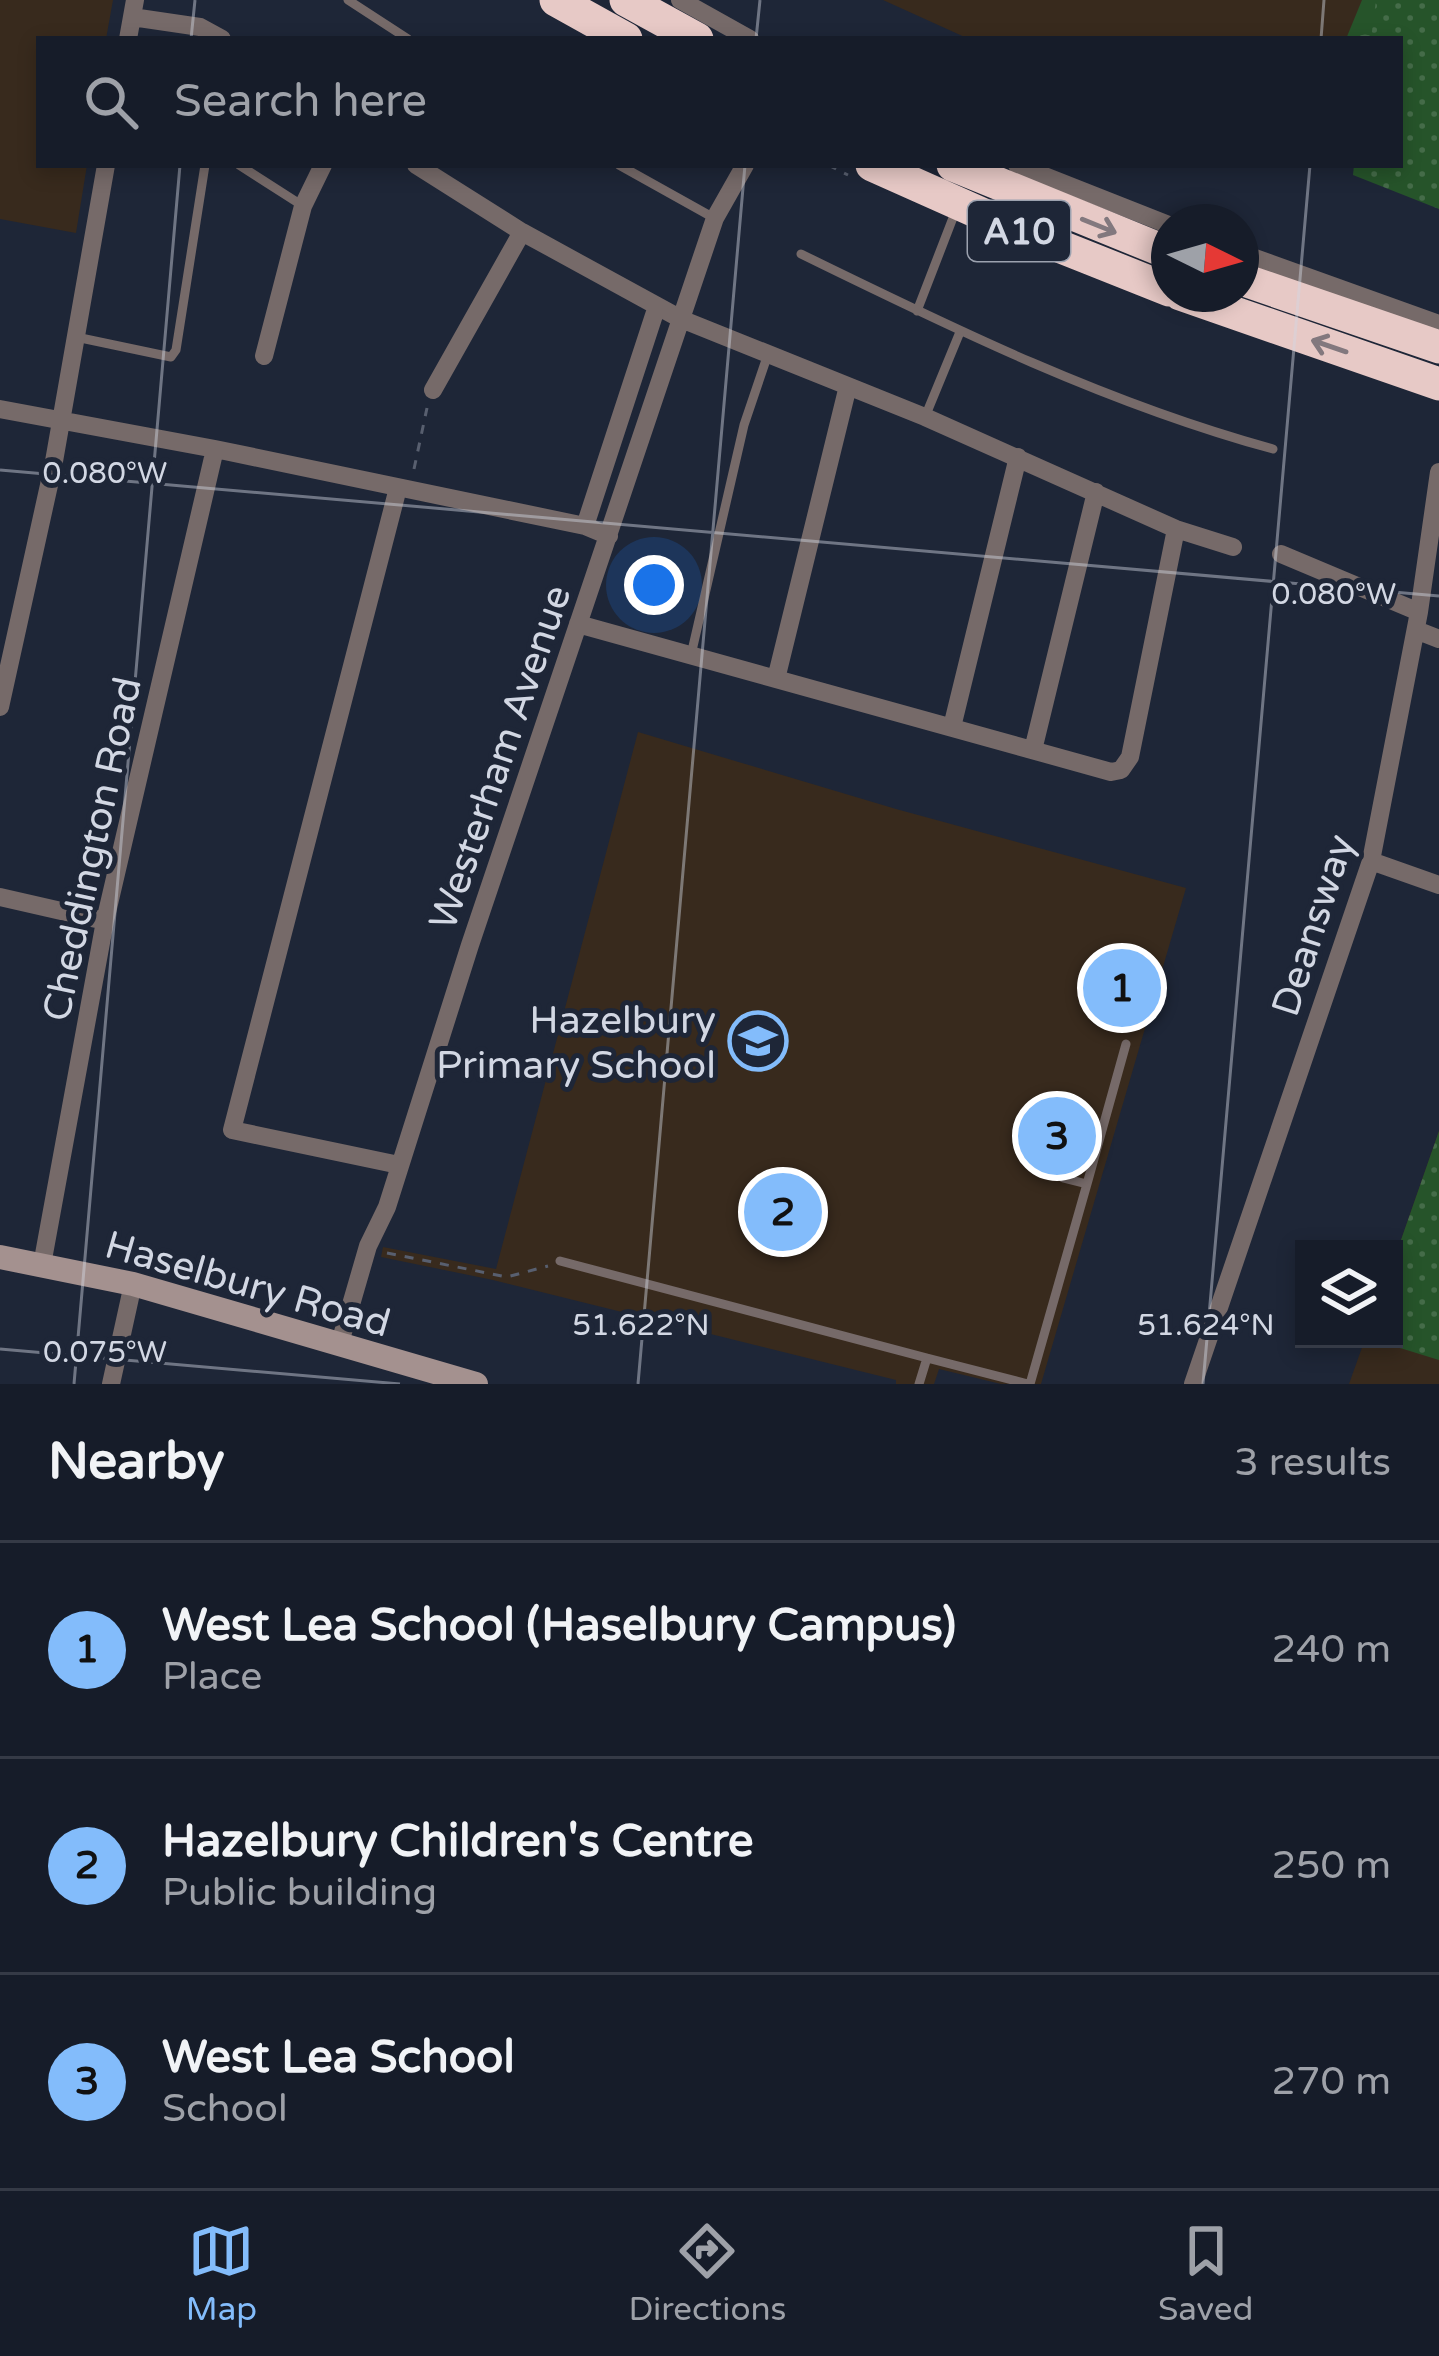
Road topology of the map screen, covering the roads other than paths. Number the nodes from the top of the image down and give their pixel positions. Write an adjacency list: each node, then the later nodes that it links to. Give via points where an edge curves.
1 (348, 0): 9 (lane)
2 (556, 0): 10 (highway)
3 (626, 0): 7 (highway)
4 (680, 0): 7 (street)
5 (724, 0): 7 (street)
6 (133, 9): 8 (street)
7 (706, 30)
8 (216, 36)
9 (403, 36)
10 (621, 36)
11 (105, 168): 40 (street)
12 (206, 168): 40 (lane, via 171,357)
13 (244, 168): 24 (lane)
14 (322, 168): 24 (street)
15 (421, 168): 27 (street)
16 (624, 168): 25 (lane)
17 (732, 168): 22 (street, Westerham Avenue)
18 (744, 168): 22 (street, Westerham Avenue)
19 (878, 168): 23 (highway, A10)
20 (959, 168): 28 (highway, A10, one-way to 28)
21 (1025, 168): 26 (street)
22 (727, 191): 25 (street, Westerham Avenue)
23 (958, 205): 32 (highway, A10); 35 (lane)
24 (303, 206): 43 (street)
25 (715, 218): 37 (street, Westerham Avenue)
26 (1151, 218)
27 (523, 232): 34 (street); 46 (street)
28 (1151, 246)
29 (801, 254): 35 (lane)
30 (1259, 264): 33 (street)
31 (1259, 282): 33 (highway)
32 (1151, 283)
33 (1304, 290): 38 (street); 41 (highway)
34 (657, 306): 37 (street); 49 (street)
35 (917, 311): 39 (lane)
36 (1232, 312): 44 (highway, one-way to 36)
37 (681, 319): 42 (street); 51 (street, Westerham Avenue)
38 (1439, 324)
39 (960, 332): 48 (lane); 53 (lane)
40 (76, 337): 50 (street)
41 (1439, 346)
42 (768, 354): 45 (street); 67 (lane)
43 (264, 356)
44 (1439, 384)
45 (848, 386): 48 (street); 68 (street)
46 (433, 390)
47 (0, 410): 50 (street)
48 (925, 417): 54 (street)
49 (620, 419): 51 (street); 58 (street)
50 (60, 422): 52 (street); 69 (street)
51 (646, 429): 61 (street, Westerham Avenue)
52 (215, 448): 56 (street); 75 (street, Cheddington Road)
53 (1273, 449)
54 (1018, 457): 57 (street); 70 (street)
55 (1439, 472): 59 (street, Deansway)
56 (404, 489): 58 (street); 77 (street, via 232,1130)
57 (1096, 492): 60 (street); 71 (street)
58 (585, 526): 61 (street)
59 (1435, 527): 64 (street, Deansway)
60 (1176, 529): 62 (street); 71 (street, via 1130,757 1111,772)
61 (609, 536): 65 (street, Westerham Avenue)
62 (1233, 547)
63 (1281, 554): 64 (street)
64 (1417, 621): 66 (street); 72 (street, Deansway)
65 (578, 624): 67 (street); 77 (street, Westerham Avenue)
66 (1439, 639)
67 (691, 655): 68 (street)
68 (776, 679): 70 (street)
69 (0, 707)
70 (952, 727): 71 (street)
71 (1033, 750)
72 (1371, 861): 73 (street); 91 (street, Deansway)
73 (1439, 885)
74 (0, 897): 75 (street)
75 (105, 921): 82 (street, Cheddington Road)
76 (1126, 1044): 79 (lane)
77 (399, 1165): 84 (street, Westerham Avenue)
78 (1063, 1178): 79 (lane)
79 (1087, 1184): 90 (lane)
80 (0, 1257): 82 (street, Haselbury Road)
81 (560, 1261): 85 (lane)
82 (42, 1265): 83 (street, Haselbury Road)
83 (133, 1285): 84 (street, Haselbury Road); 87 (street)
84 (339, 1346): 86 (street, Haselbury Road)
85 (926, 1358): 89 (lane); 90 (lane)
86 (416, 1376): 88 (street, Haselbury Road)
87 (111, 1384)
88 (476, 1384)
89 (919, 1384)
90 (1029, 1384)
91 (1193, 1384)

